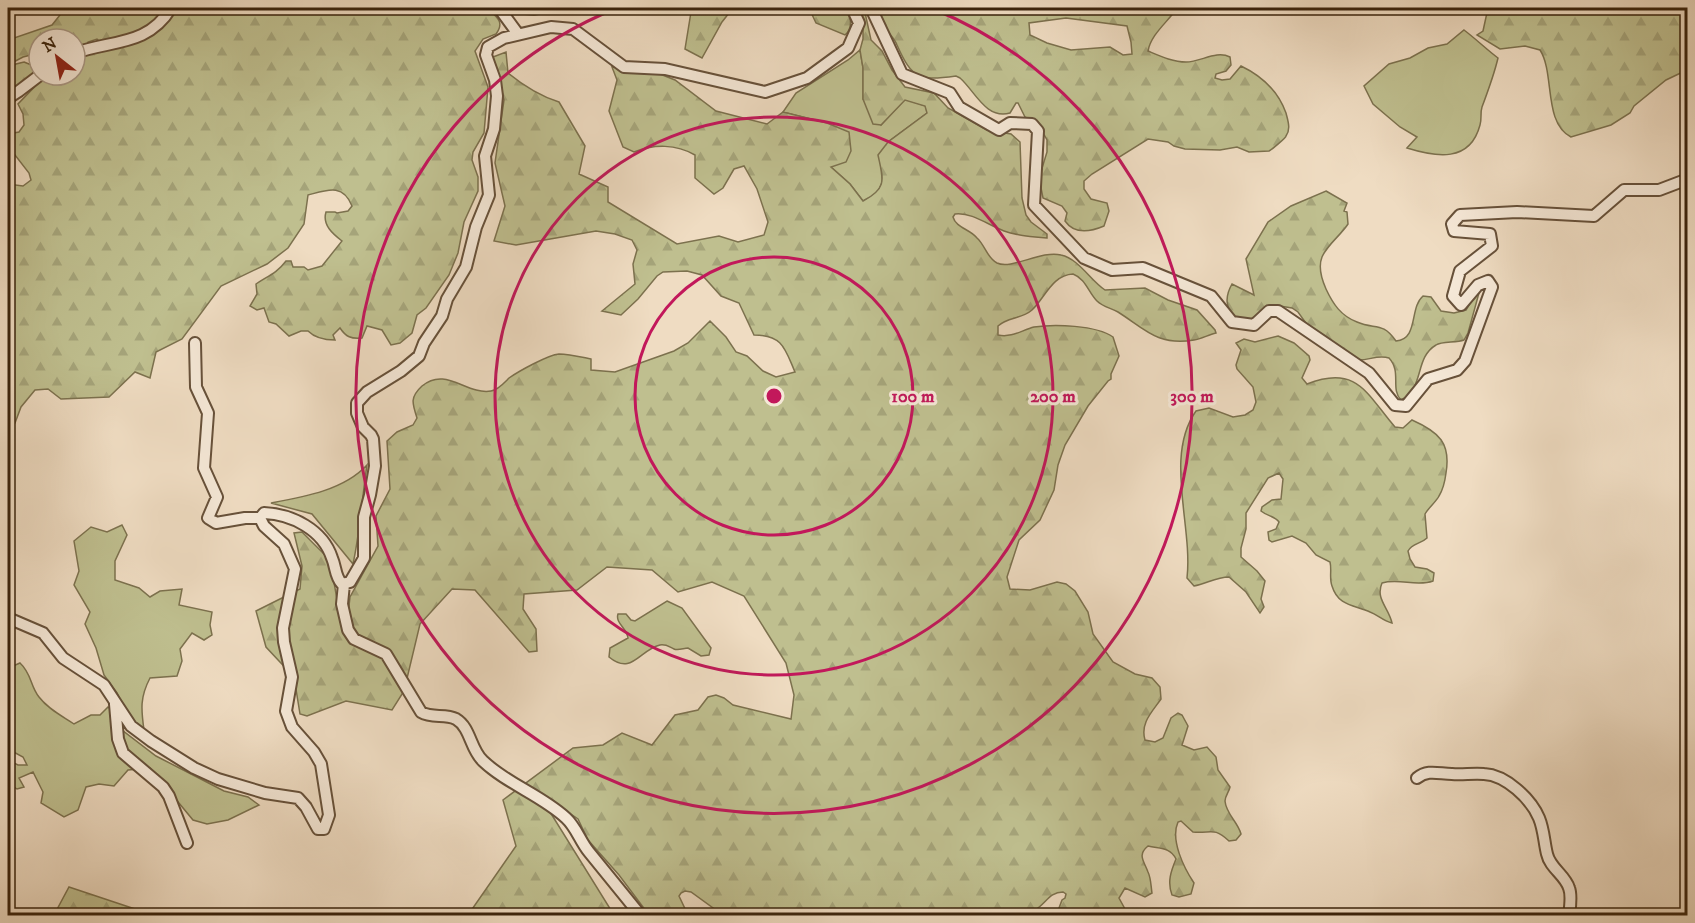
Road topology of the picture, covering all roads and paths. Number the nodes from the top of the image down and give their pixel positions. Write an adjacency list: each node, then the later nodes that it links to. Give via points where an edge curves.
1 (171, 8): 6 (street, via 158,25 143,35)
2 (499, 8): 5 (street)
3 (852, 8): 5 (street, via 859,22 848,48 807,78 765,92 665,69 624,67 573,29 551,27)
4 (871, 8): 9 (street, via 902,74 950,93 959,107 999,130 1010,123 1032,124 1038,130 1034,205 1084,258 1112,270 1143,268 1211,296 1232,322 1254,325 1269,311 1278,311 1369,373 1395,405 1406,406 1428,379 1457,370 1465,361 1492,287 1488,281 1478,285 1461,305 1453,296 1460,271 1492,246 1490,234 1455,231 1452,224 1460,215 1517,212 1594,216 1624,190 1659,190)
5 (518, 34): 12 (street, via 494,43 486,52 497,96 494,129 484,156 489,195 466,267 418,356 357,403 359,419 372,435 375,472 364,517 364,558 352,579)
6 (87, 50)
7 (27, 85): 8 (street)
8 (8, 98)
9 (1688, 179)
10 (195, 344): 11 (street, via 196,387 208,413 204,468 217,497 208,518 216,523)
11 (260, 518): 12 (street, via 264,513 276,514 310,528 329,551 338,580); 14 (street, via 284,544 295,568 284,628 292,677 286,711 292,727 321,764 328,805 326,827 318,829 298,798 218,779 172,755 135,730)
12 (344, 584): 17 (street, via 342,604 354,639 386,654 421,712 458,720 467,730 475,752 496,773 567,819)
13 (8, 618): 14 (street, via 43,633 63,658 104,685)
14 (114, 700): 16 (street, via 123,753 163,787)
15 (1417, 778): 18 (street, via 1438,772 1483,774 1508,783 1525,798 1539,818 1547,854 1570,889)
16 (187, 843)
17 (641, 915)
18 (1569, 915)

